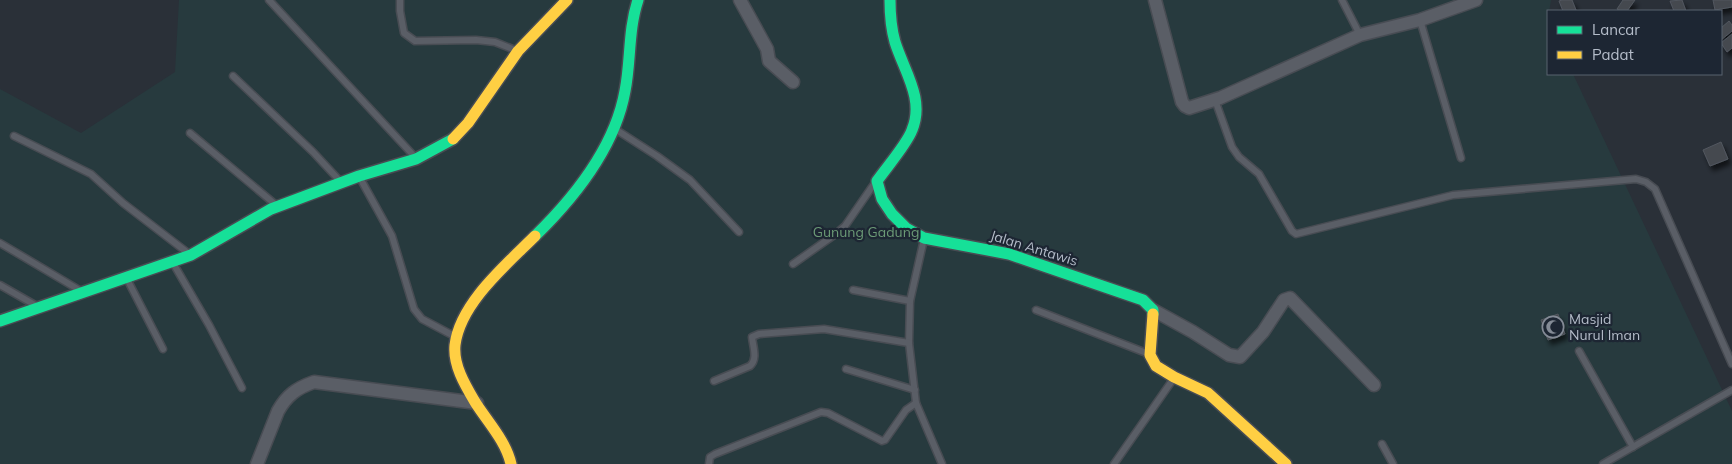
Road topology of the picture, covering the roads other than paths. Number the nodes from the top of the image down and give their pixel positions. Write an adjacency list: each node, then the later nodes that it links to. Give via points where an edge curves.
1 (269, 0): 20 (lane)
2 (400, 0): 12 (lane, via 404,33 415,41 495,42)
3 (567, 0): 12 (street)
4 (638, 0): 16 (street, via 631,24 625,94)
5 (740, 0): 14 (street, via 767,49 769,61)
6 (890, 0): 22 (street, via 892,32 914,92 917,113 912,132)
7 (1154, 0): 15 (street, via 1182,102 1190,108)
8 (1342, 0): 11 (lane)
9 (1476, 0): 10 (street)
10 (1420, 20): 11 (street); 19 (lane)
11 (1360, 35): 15 (street)
12 (518, 51): 20 (street, via 468,123 452,140)
13 (233, 76): 23 (lane)
14 (793, 82)
15 (1215, 100): 45 (lane, via 1232,147 1259,174 1296,234 1453,195 1636,179 1646,182 1655,189)
16 (614, 129): 25 (lane, via 690,180); 40 (street, via 564,207 491,281 458,325)
17 (190, 133): 24 (lane)
18 (14, 136): 28 (lane, via 91,174)
19 (1462, 158)
20 (416, 159): 21 (street)
21 (359, 176): 23 (street); 40 (lane, via 392,236 416,313)
22 (877, 180): 26 (street, Jalan Antawis, via 882,199 892,214 906,228); 30 (lane, via 845,226)
23 (342, 183): 24 (street)
24 (277, 206): 28 (street)
25 (739, 232)
26 (924, 238): 35 (lane); 38 (street, Jalan Antawis, via 1009,254 1143,300)
27 (0, 243): 34 (lane)
28 (191, 255): 29 (street)
29 (172, 261): 31 (street); 50 (lane)
30 (793, 264)
31 (126, 278): 34 (street); 42 (lane)
32 (0, 285): 36 (lane)
33 (852, 290): 35 (lane)
34 (84, 293): 36 (street)
35 (910, 301): 41 (lane)
36 (40, 308): 39 (street)
37 (1036, 310): 44 (lane)
38 (1153, 310): 44 (street); 49 (street, via 1229,355 1240,357 1263,332 1284,300 1290,298)
39 (0, 321)
40 (456, 336): 53 (street, via 455,357 462,379)
41 (909, 343): 48 (lane, via 824,328 759,334 752,338 754,363); 51 (lane)
42 (163, 349)
43 (1579, 351): 56 (lane)
44 (1150, 355): 47 (street, via 1156,366)
45 (1732, 364)
46 (846, 369): 51 (lane)
47 (1174, 377): 61 (lane); 62 (street, via 1208,393)
48 (714, 381)
49 (1374, 385)
50 (242, 388)
51 (915, 390): 54 (lane)
52 (1732, 390): 56 (lane)
53 (477, 403): 57 (street, via 314,382 296,389 282,403); 58 (street)
54 (916, 403): 59 (lane, via 906,410 882,441 820,412 715,454 710,457); 60 (lane)
55 (1382, 444): 63 (lane)
56 (1633, 447): 64 (lane)
57 (257, 464)
58 (511, 464)
59 (709, 464)
60 (942, 464)
61 (1114, 464)
62 (1286, 464)
63 (1393, 464)
64 (1603, 464)

